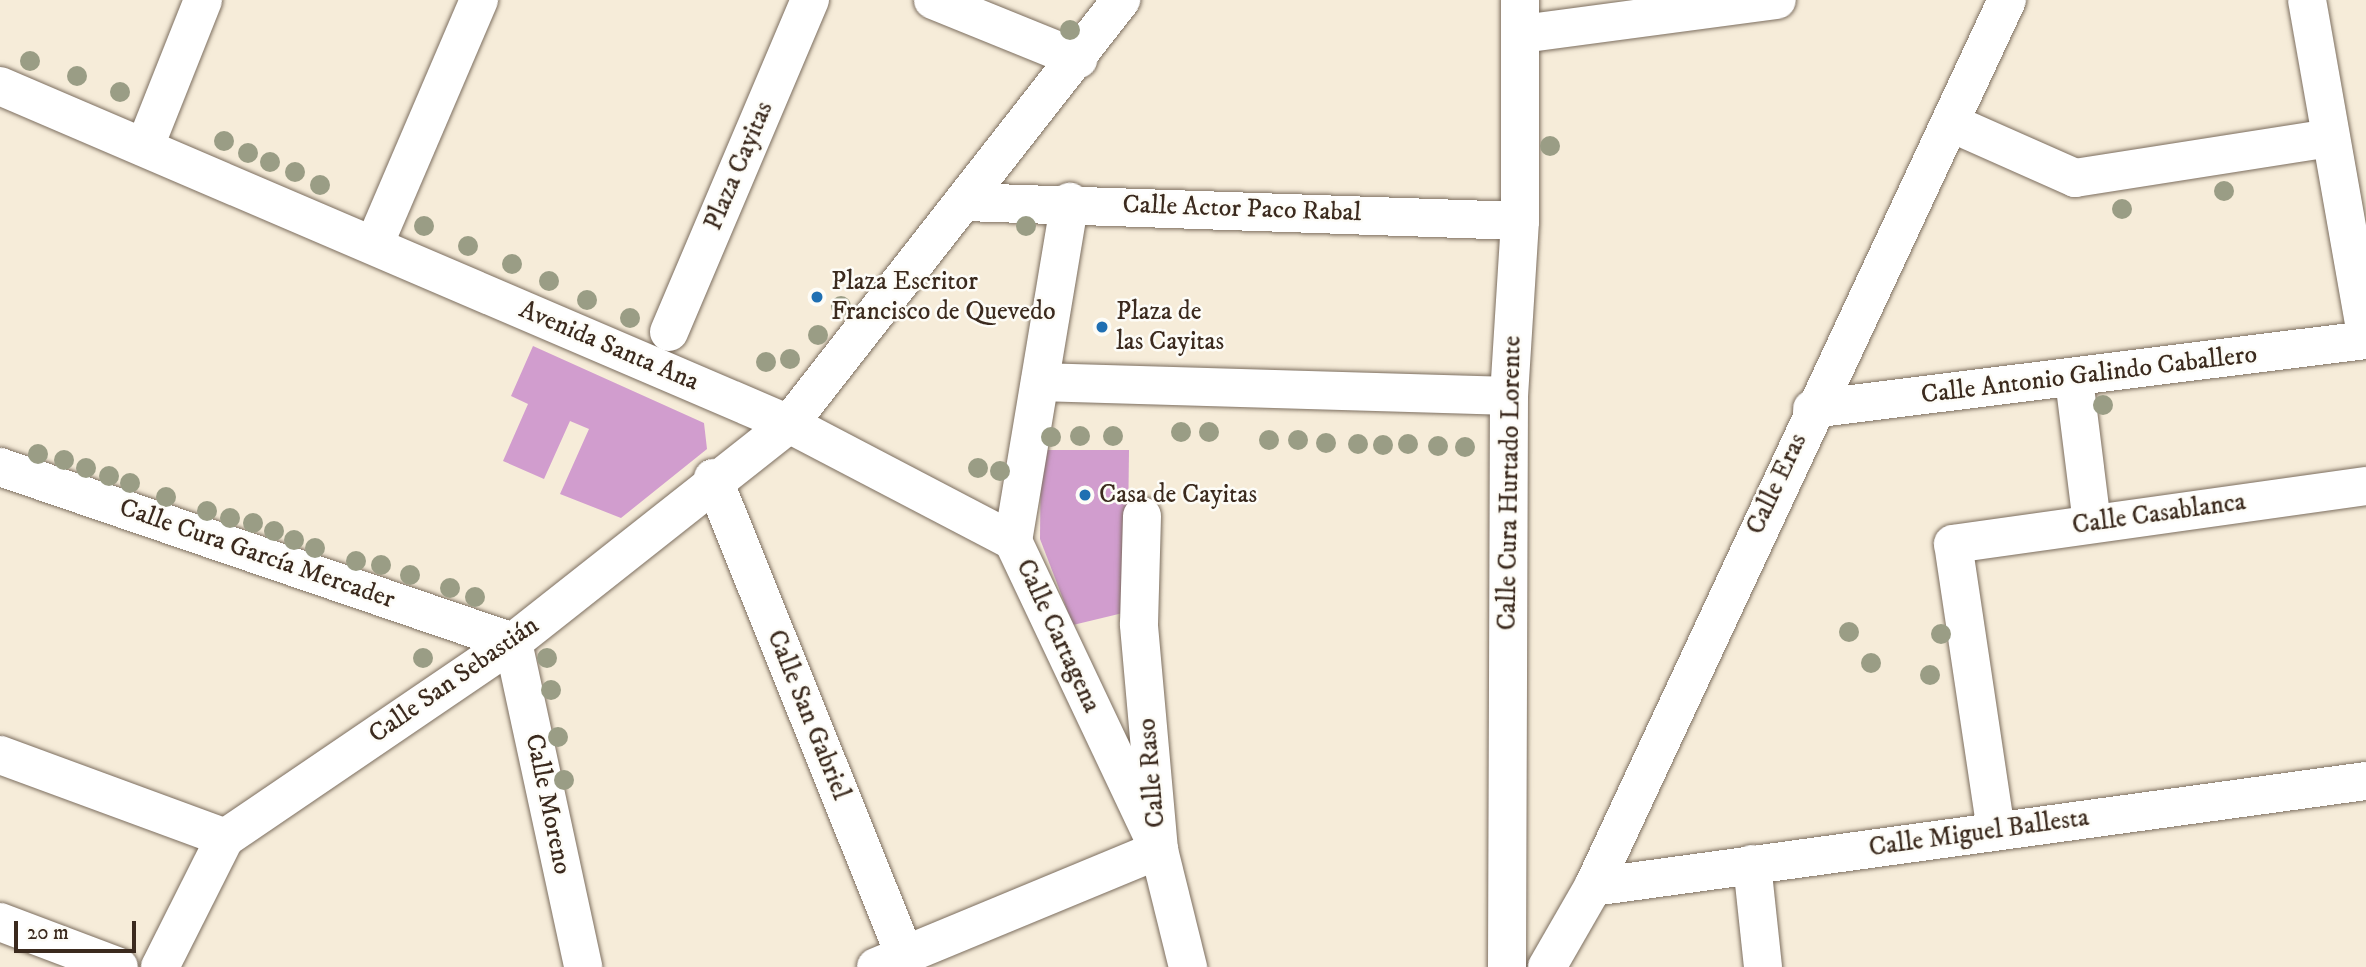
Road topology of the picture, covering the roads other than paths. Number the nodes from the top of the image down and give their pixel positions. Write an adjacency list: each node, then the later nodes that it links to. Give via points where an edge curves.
1 (203, 0): 14 (street)
2 (479, 0): 18 (street)
3 (810, 0): 19 (street, Plaza Cayitas)
4 (933, 0): 10 (street)
5 (1121, 0): 10 (street)
6 (1772, 0): 9 (street)
7 (2007, 0): 12 (street, Calle Eras)
8 (2307, 0): 13 (street)
9 (1521, 17): 17 (street, Calle Cura Hurtado Lorente)
10 (1078, 59): 15 (street)
11 (0, 86): 14 (street, Avenida Santa Ana)
12 (1951, 123): 13 (street, via 2075,178); 24 (street, Calle Eras)
13 (2330, 138): 20 (street)
14 (145, 146): 18 (street, Avenida Santa Ana)
15 (965, 202): 16 (street, Calle Actor Paco Rabal); 25 (street)
16 (1070, 202): 17 (street, Calle Actor Paco Rabal); 22 (street)
17 (1520, 221): 23 (street, Calle Cura Hurtado Lorente)
18 (374, 245): 25 (street, Avenida Santa Ana)
19 (669, 332)
20 (2366, 338): 21 (street, Calle Antonio Galindo Caballero)
21 (2074, 379): 24 (street, Calle Antonio Galindo Caballero); 30 (street)
22 (1040, 382): 23 (street); 31 (street)
23 (1509, 396): 46 (street, Calle Cura Hurtado Lorente)
24 (1812, 409): 39 (street, Calle Eras)
25 (789, 424): 27 (street, Calle San Sebastián); 31 (street, Calle Cartagena)
26 (0, 467): 32 (street, Calle Cura García Mercader)
27 (713, 478): 32 (street, Calle San Sebastián); 41 (street, Calle San Gabriel)
28 (2366, 486): 30 (street, Calle Casablanca)
29 (1142, 516): 37 (street, Calle Raso, via 1139,624)
30 (2092, 523): 35 (street, Calle Casablanca, via 1953,544)
31 (1013, 541): 37 (street, Calle Cartagena)
32 (513, 642): 36 (street, Calle San Sebastián); 44 (street, Calle Moreno)
33 (0, 755): 36 (street)
34 (2366, 781): 35 (street, Calle Miguel Ballesta)
35 (1996, 831): 38 (street, Calle Miguel Ballesta)
36 (225, 838): 43 (street, Calle San Sebastián)
37 (1159, 850): 41 (street, Calle Raso); 45 (street, Calle Cartagena)
38 (1752, 863): 39 (street, Calle Miguel Ballesta); 48 (street)
39 (1593, 887): 47 (street, Calle Eras)
40 (0, 922): 42 (street)
41 (890, 959)
42 (119, 967)
43 (160, 967)
44 (583, 967)
45 (1188, 967)
46 (1507, 967)
47 (1547, 967)
48 (1763, 967)

